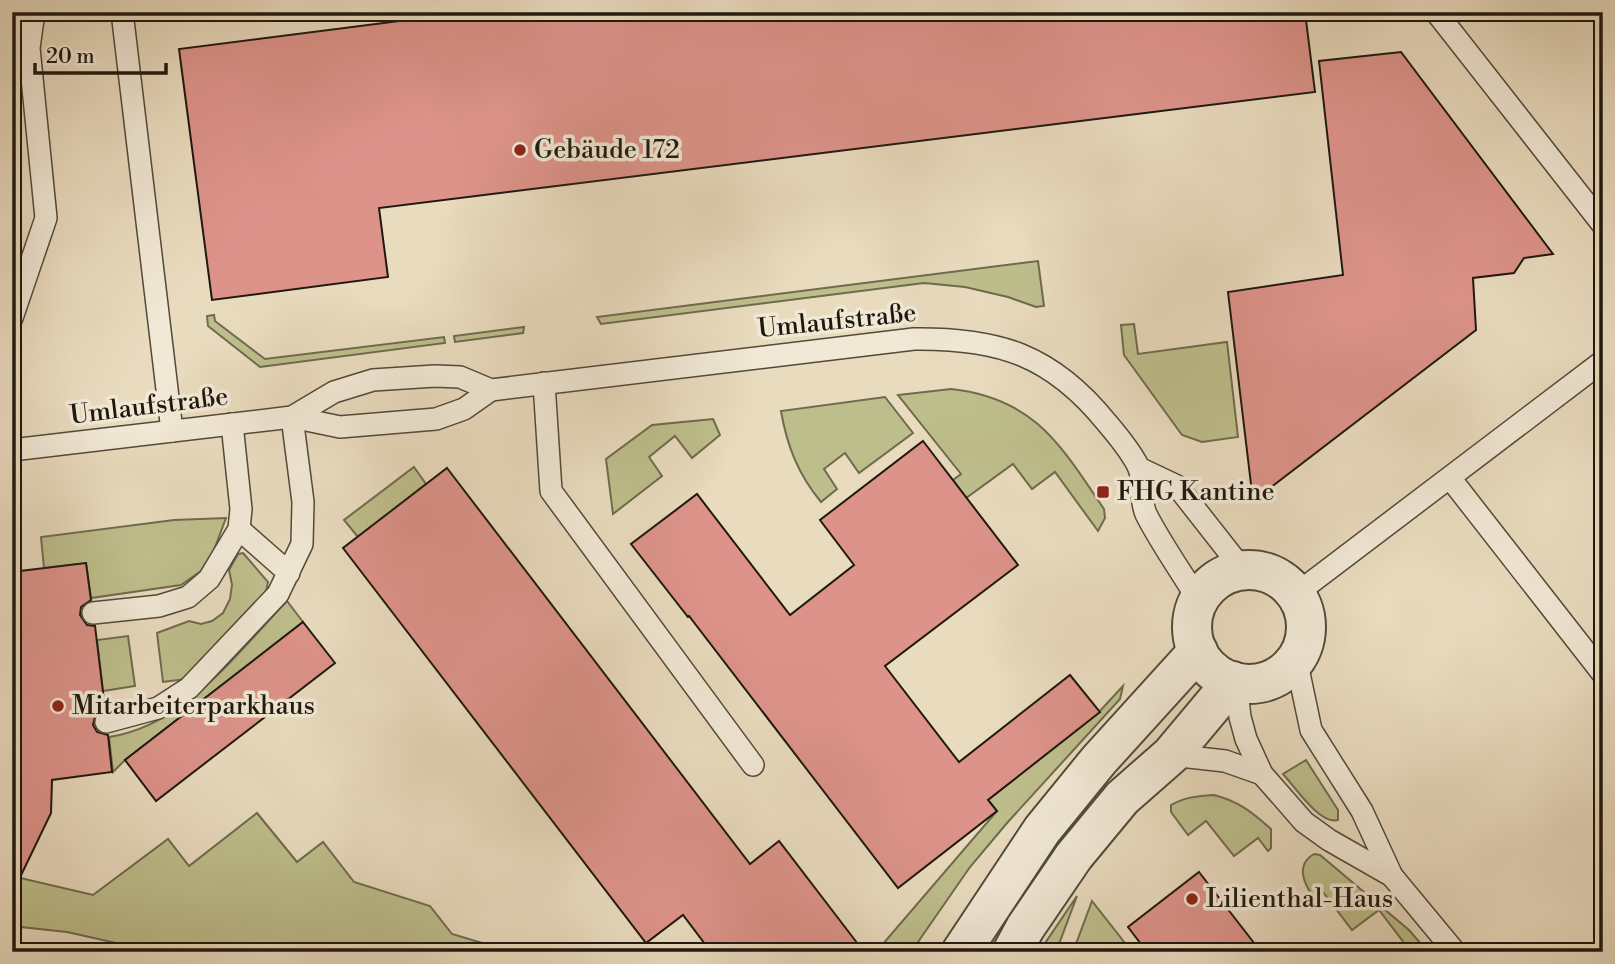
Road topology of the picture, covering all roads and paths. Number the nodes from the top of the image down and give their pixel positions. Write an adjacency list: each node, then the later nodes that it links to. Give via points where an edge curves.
1 (34, 12): 5 (lane, via 29,48 46,218)
2 (122, 12): 11 (lane)
3 (1436, 12): 4 (lane)
4 (1603, 225)
5 (12, 318)
6 (1603, 361): 14 (lane)
7 (544, 383): 8 (lane, Umlaufstraße); 13 (lane, Umlaufstraße, via 954,338 1021,354 1068,382 1115,432); 27 (lane, via 551,491)
8 (491, 390): 9 (lane, Umlaufstraße, via 464,409 436,419 340,427); 9 (lane, Umlaufstraße, via 460,377 373,380 334,392)
9 (292, 417): 10 (lane, Umlaufstraße); 17 (lane, via 303,502 302,544)
10 (232, 424): 11 (lane, Umlaufstraße); 15 (lane)
11 (172, 431): 12 (lane, Umlaufstraße)
12 (12, 450)
13 (1139, 468): 16 (lane, via 1177,486); 19 (lane, Umlaufstraße, via 1145,511)
14 (1450, 478): 18 (lane); 23 (lane)
15 (239, 529): 17 (lane); 20 (lane, via 209,579 188,597 159,606)
16 (1243, 570): 18 (street, via 1264,571); 19 (street, via 1209,586)
17 (289, 573): 25 (lane, via 278,594 189,688 158,708)
18 (1296, 594): 22 (street, via 1306,615 1306,638)
19 (1199, 601): 21 (street, via 1193,634)
20 (93, 614)
21 (1198, 651): 24 (street, via 1218,675); 30 (street, via 1042,830)
22 (1296, 659): 24 (street, via 1269,681); 29 (lane, via 1311,730 1362,811)
23 (1603, 674)
24 (1234, 682): 26 (street); 28 (lane, via 1246,739)
25 (106, 722)
26 (1171, 755): 28 (lane, via 1225,761); 31 (street, via 1122,798 1074,856)
27 (753, 765)
28 (1262, 774): 29 (lane, via 1304,822)
29 (1392, 876): 32 (lane)
30 (961, 952)
31 (1012, 952)
32 (1455, 952)

